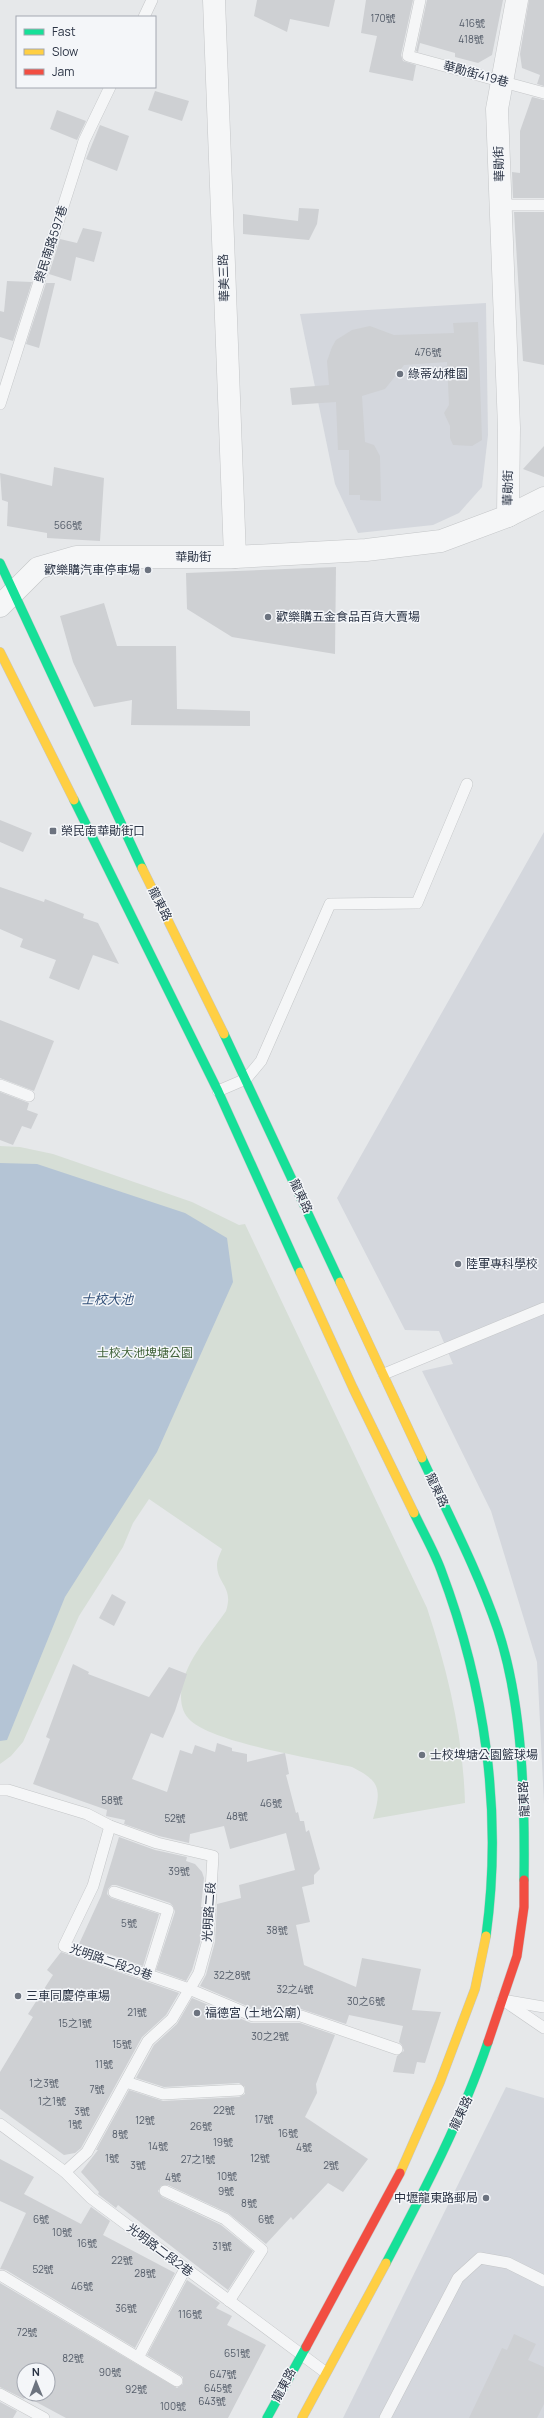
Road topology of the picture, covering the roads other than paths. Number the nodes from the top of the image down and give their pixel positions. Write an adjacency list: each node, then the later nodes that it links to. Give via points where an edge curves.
1 (152, 0): 5 (lane)
2 (214, 0): 14 (street, 華美三路)
3 (420, 0): 6 (lane, 華勛街419巷, via 408,56)
4 (517, 0): 6 (street, 華勛街)
5 (144, 16)
6 (502, 80): 8 (lane, 華勛街419巷); 9 (street, 華勛街, via 497,109)
7 (110, 88): 11 (lane, 榮民南路597巷, via 84,141)
8 (544, 93)
9 (500, 205): 10 (lane); 13 (street, 華勛街, via 509,428)
10 (544, 205)
11 (0, 404)
12 (544, 498): 13 (street)
13 (508, 516): 14 (street, 華勛街, via 441,541 366,550)
14 (235, 557): 16 (street, 華勛街, via 76,556 38,568)
15 (0, 563): 16 (street, 龍東路)
16 (7, 599): 19 (street, 龍東路)
17 (0, 652): 21 (street, 龍東路)
18 (467, 784): 19 (lane, via 417,903 330,904 261,1061)
19 (246, 1079): 21 (lane); 24 (street, 龍東路)
20 (0, 1085): 22 (lane)
21 (218, 1091): 45 (street, 龍東路, via 353,1388 441,1569 468,1639 480,1703 492,1799 491,1903 479,1990 443,2083 397,2179)
22 (29, 1096)
23 (544, 1308): 24 (lane)
24 (384, 1374): 30 (street, 龍東路, via 469,1560 512,1686 525,1804 524,1907 517,1956)
25 (0, 1790): 26 (lane, 光明路二段, via 8,1790 87,1814)
26 (110, 1826): 28 (lane, 光明路二段29巷, via 93,1886 64,1946); 29 (lane, 光明路二段, via 157,1843 212,1856 208,1940 199,1973)
27 (114, 1892): 28 (lane, via 168,1910)
28 (148, 1974): 29 (lane, 光明路二段29巷)
29 (189, 1989): 33 (lane, 光明路二段29巷, via 253,2016 301,2016); 34 (lane, 光明路二段, via 172,2019 148,2041)
30 (500, 1998): 31 (lane); 32 (lane); 37 (street, 龍東路)
31 (544, 2007)
32 (544, 2028)
33 (397, 2049)
34 (126, 2082): 36 (lane, via 163,2094); 39 (lane, 光明路二段, via 87,2152)
35 (459, 2088): 37 (street)
36 (239, 2090)
37 (471, 2092): 47 (street, 龍東路, via 424,2192)
38 (0, 2124): 39 (lane, 光明路二段2巷)
39 (65, 2172): 41 (lane, 光明路二段2巷, via 91,2198)
40 (165, 2191): 44 (lane, via 225,2219 262,2250)
41 (185, 2269): 44 (lane, 光明路二段2巷); 46 (lane)
42 (2, 2276): 46 (lane)
43 (544, 2280): 53 (lane, via 508,2263 480,2258 458,2278)
44 (229, 2301): 45 (lane, 光明路二段2巷)
45 (301, 2354): 47 (lane, 光明路二段2巷); 51 (street, 龍東路)
46 (139, 2356): 48 (lane)
47 (325, 2372): 52 (street, 龍東路)
48 (177, 2380)
49 (0, 2394): 50 (lane)
50 (44, 2418)
51 (267, 2418)
52 (302, 2418)
53 (385, 2418)

